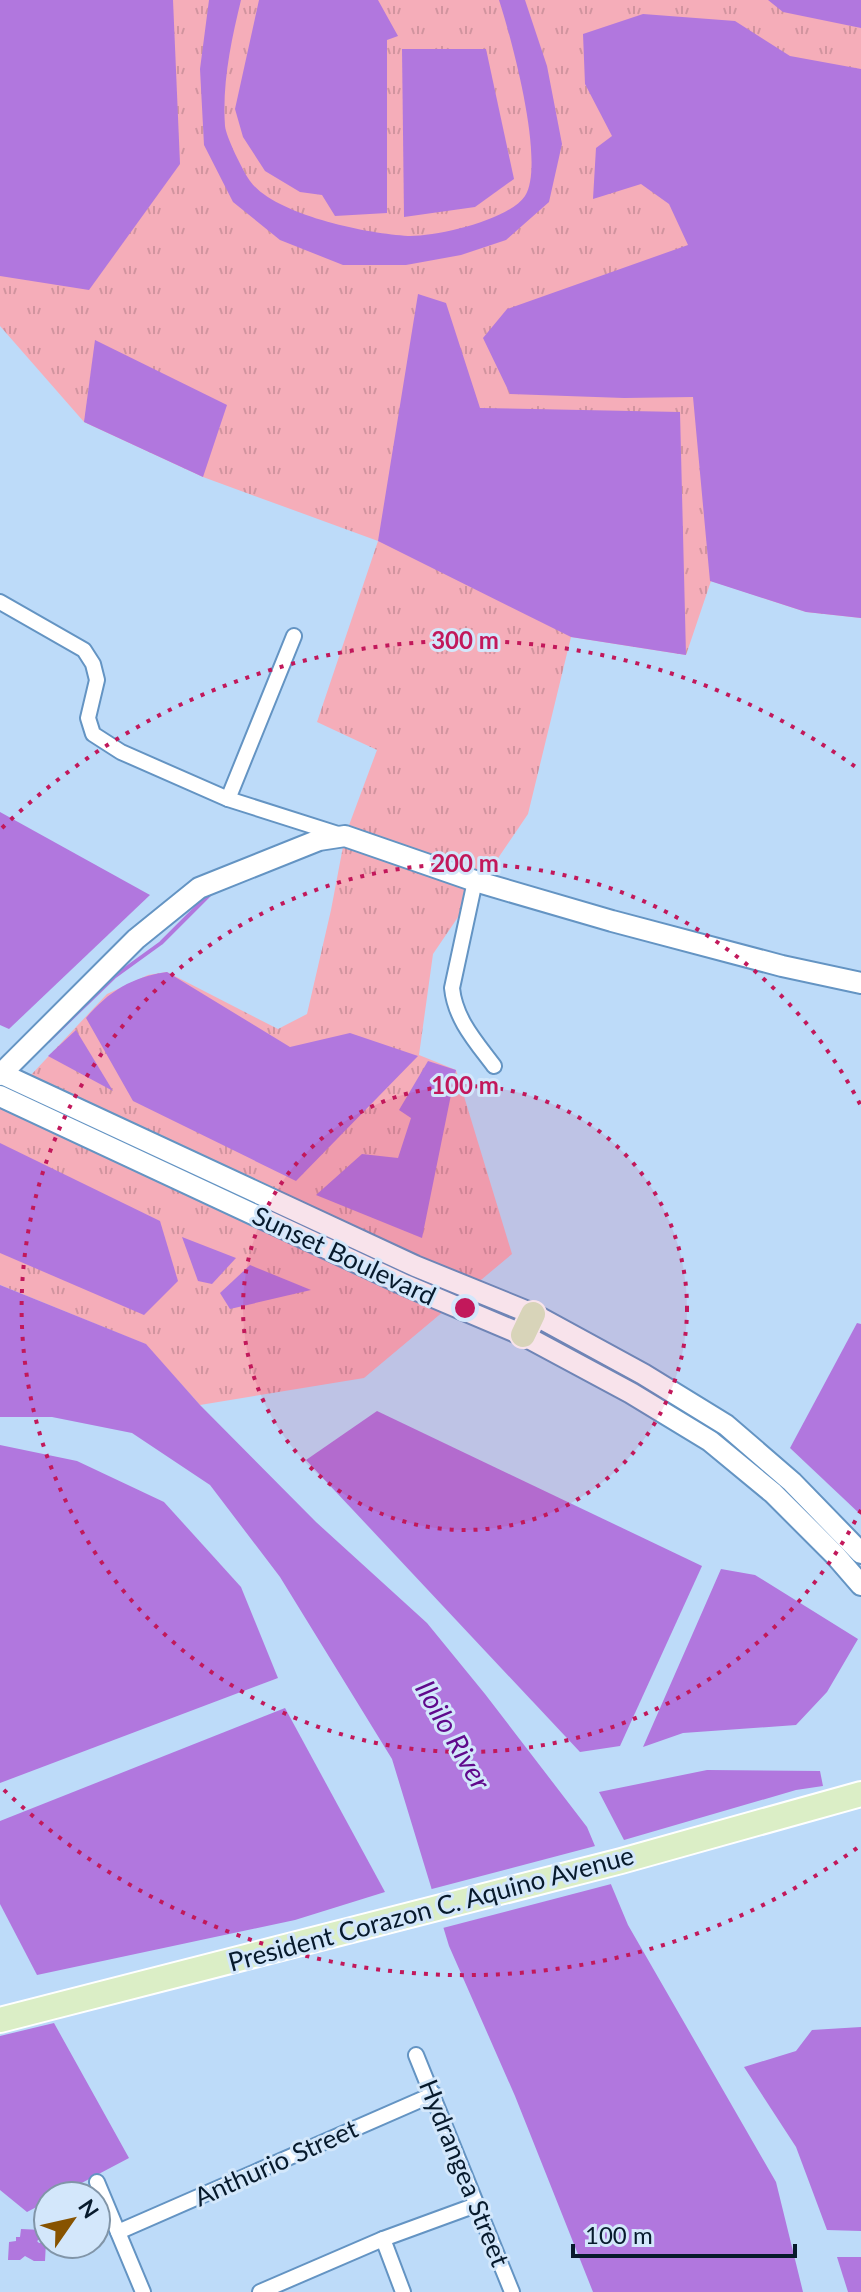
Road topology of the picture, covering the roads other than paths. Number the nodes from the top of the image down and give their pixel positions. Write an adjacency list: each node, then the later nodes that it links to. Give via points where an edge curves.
1 (0, 602): 3 (street, via 84,650 97,680 88,718 93,734 121,752)
2 (294, 636): 3 (street)
3 (228, 799): 4 (street)
4 (345, 836): 5 (main road); 8 (main road, via 319,840 199,888 136,939)
5 (475, 881): 6 (main road); 7 (street, via 453,1001)
6 (861, 983)
7 (494, 1066)
8 (0, 1074): 10 (main road, Sunset Boulevard, via 415,1266)
9 (0, 1096): 10 (main road, Sunset Boulevard, via 405,1285)
10 (528, 1325): 11 (main road, Sunset Boulevard, via 643,1374 726,1425 792,1482); 12 (main road, Sunset Boulevard, via 710,1441 773,1493)
11 (861, 1553)
12 (861, 1585)
13 (861, 1794): 14 (main road, President Corazon C. Aquino Avenue)
14 (0, 2020)
15 (416, 2055): 16 (street, Hydrangea Street)
16 (434, 2094): 17 (street, Hydrangea Street); 19 (street, Anthurio Street)
17 (476, 2205): 20 (street); 24 (street, Hydrangea Street)
18 (112, 2218): 19 (street)
19 (118, 2232): 21 (street)
20 (383, 2239): 22 (street); 23 (street)
21 (143, 2292)
22 (260, 2292)
23 (403, 2292)
24 (512, 2292)

